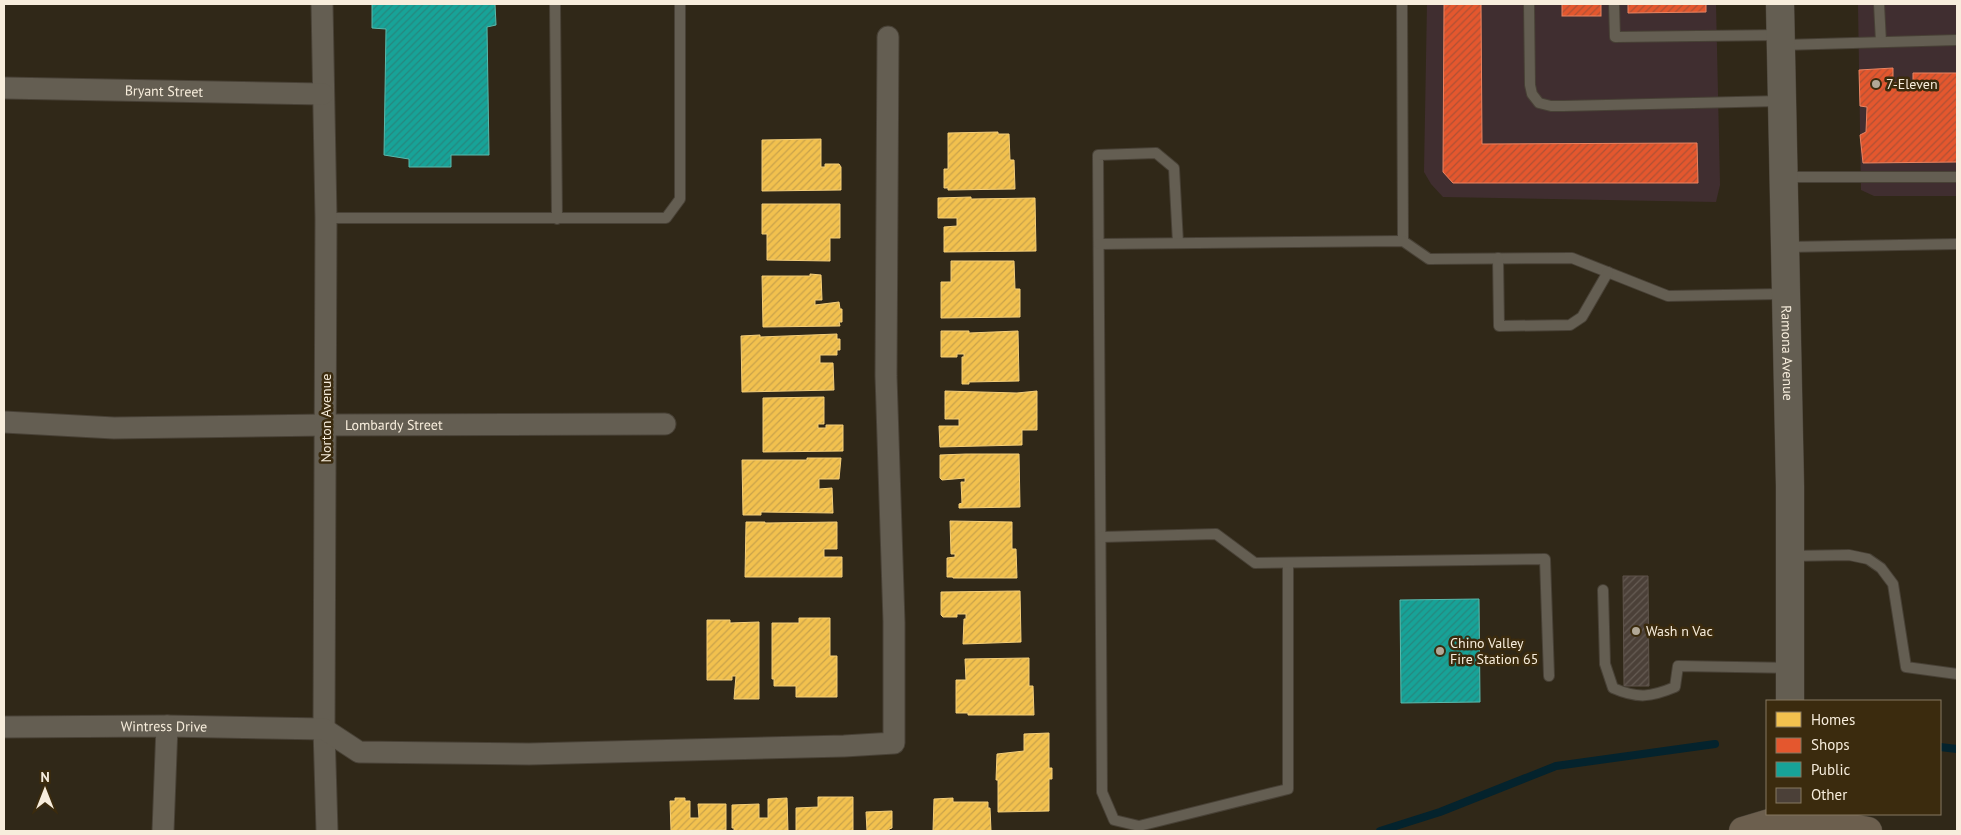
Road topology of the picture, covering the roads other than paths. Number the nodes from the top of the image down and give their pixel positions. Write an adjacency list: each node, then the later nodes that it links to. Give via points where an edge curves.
1 (322, 4): 14 (street, Norton Avenue)
2 (555, 4): 19 (lane)
3 (680, 4): 19 (lane, via 680,199 666,218)
4 (1402, 4): 20 (lane)
5 (1529, 4): 15 (lane, via 1530,85 1539,104)
6 (1614, 4): 10 (lane, via 1615,37)
7 (1780, 4): 10 (main road, Ramona Avenue)
8 (1879, 4): 12 (lane)
9 (888, 37): 41 (street, via 886,376 894,622 894,743 529,754 359,752)
10 (1780, 40): 12 (lane); 15 (main road, Ramona Avenue)
11 (1957, 40): 12 (lane)
12 (1881, 42)
13 (4, 88): 14 (street, Bryant Street)
14 (323, 94): 18 (street, Norton Avenue)
15 (1781, 101): 16 (main road, Ramona Avenue)
16 (1783, 177): 17 (lane); 24 (main road, Ramona Avenue)
17 (1957, 177)
18 (326, 218): 19 (lane); 30 (street, Norton Avenue)
19 (557, 219)
20 (1403, 241): 21 (lane); 25 (lane, via 1429,259)
21 (1178, 243): 22 (lane); 22 (lane, via 1174,168 1156,152 1098,154)
22 (1099, 244): 31 (lane)
23 (1957, 244): 24 (lane)
24 (1785, 247): 27 (main road, Ramona Avenue)
25 (1498, 258): 26 (lane, via 1572,258); 26 (lane, via 1499,326 1570,325 1582,317)
26 (1608, 272): 27 (lane, via 1668,296)
27 (1786, 294): 32 (main road, Ramona Avenue)
28 (4, 422): 30 (street, Lombardy Street, via 114,428)
29 (665, 424): 30 (street, Lombardy Street)
30 (326, 425): 41 (street, Norton Avenue)
31 (1101, 537): 33 (lane, via 1216,534 1255,564); 33 (lane, via 1102,792 1114,820 1139,826 1288,789)
32 (1790, 556): 35 (main road, Ramona Avenue); 36 (lane, via 1849,555 1868,559 1881,568 1893,584 1906,667)
33 (1288, 563): 37 (lane, via 1545,559)
34 (1603, 590): 35 (lane, via 1605,664 1613,688 1630,695 1655,695 1676,687 1678,666)
35 (1790, 668): 38 (main road, Ramona Avenue)
36 (1957, 674)
37 (1549, 676)
38 (1790, 700)
39 (167, 726): 40 (street, Wintress Drive); 41 (street, Wintress Drive); 43 (street)
40 (4, 727)
41 (324, 729): 44 (street, Norton Avenue)
42 (1790, 821): 45 (highway); 46 (highway)
43 (163, 831)
44 (327, 831)
45 (1743, 831)
46 (1868, 831)

